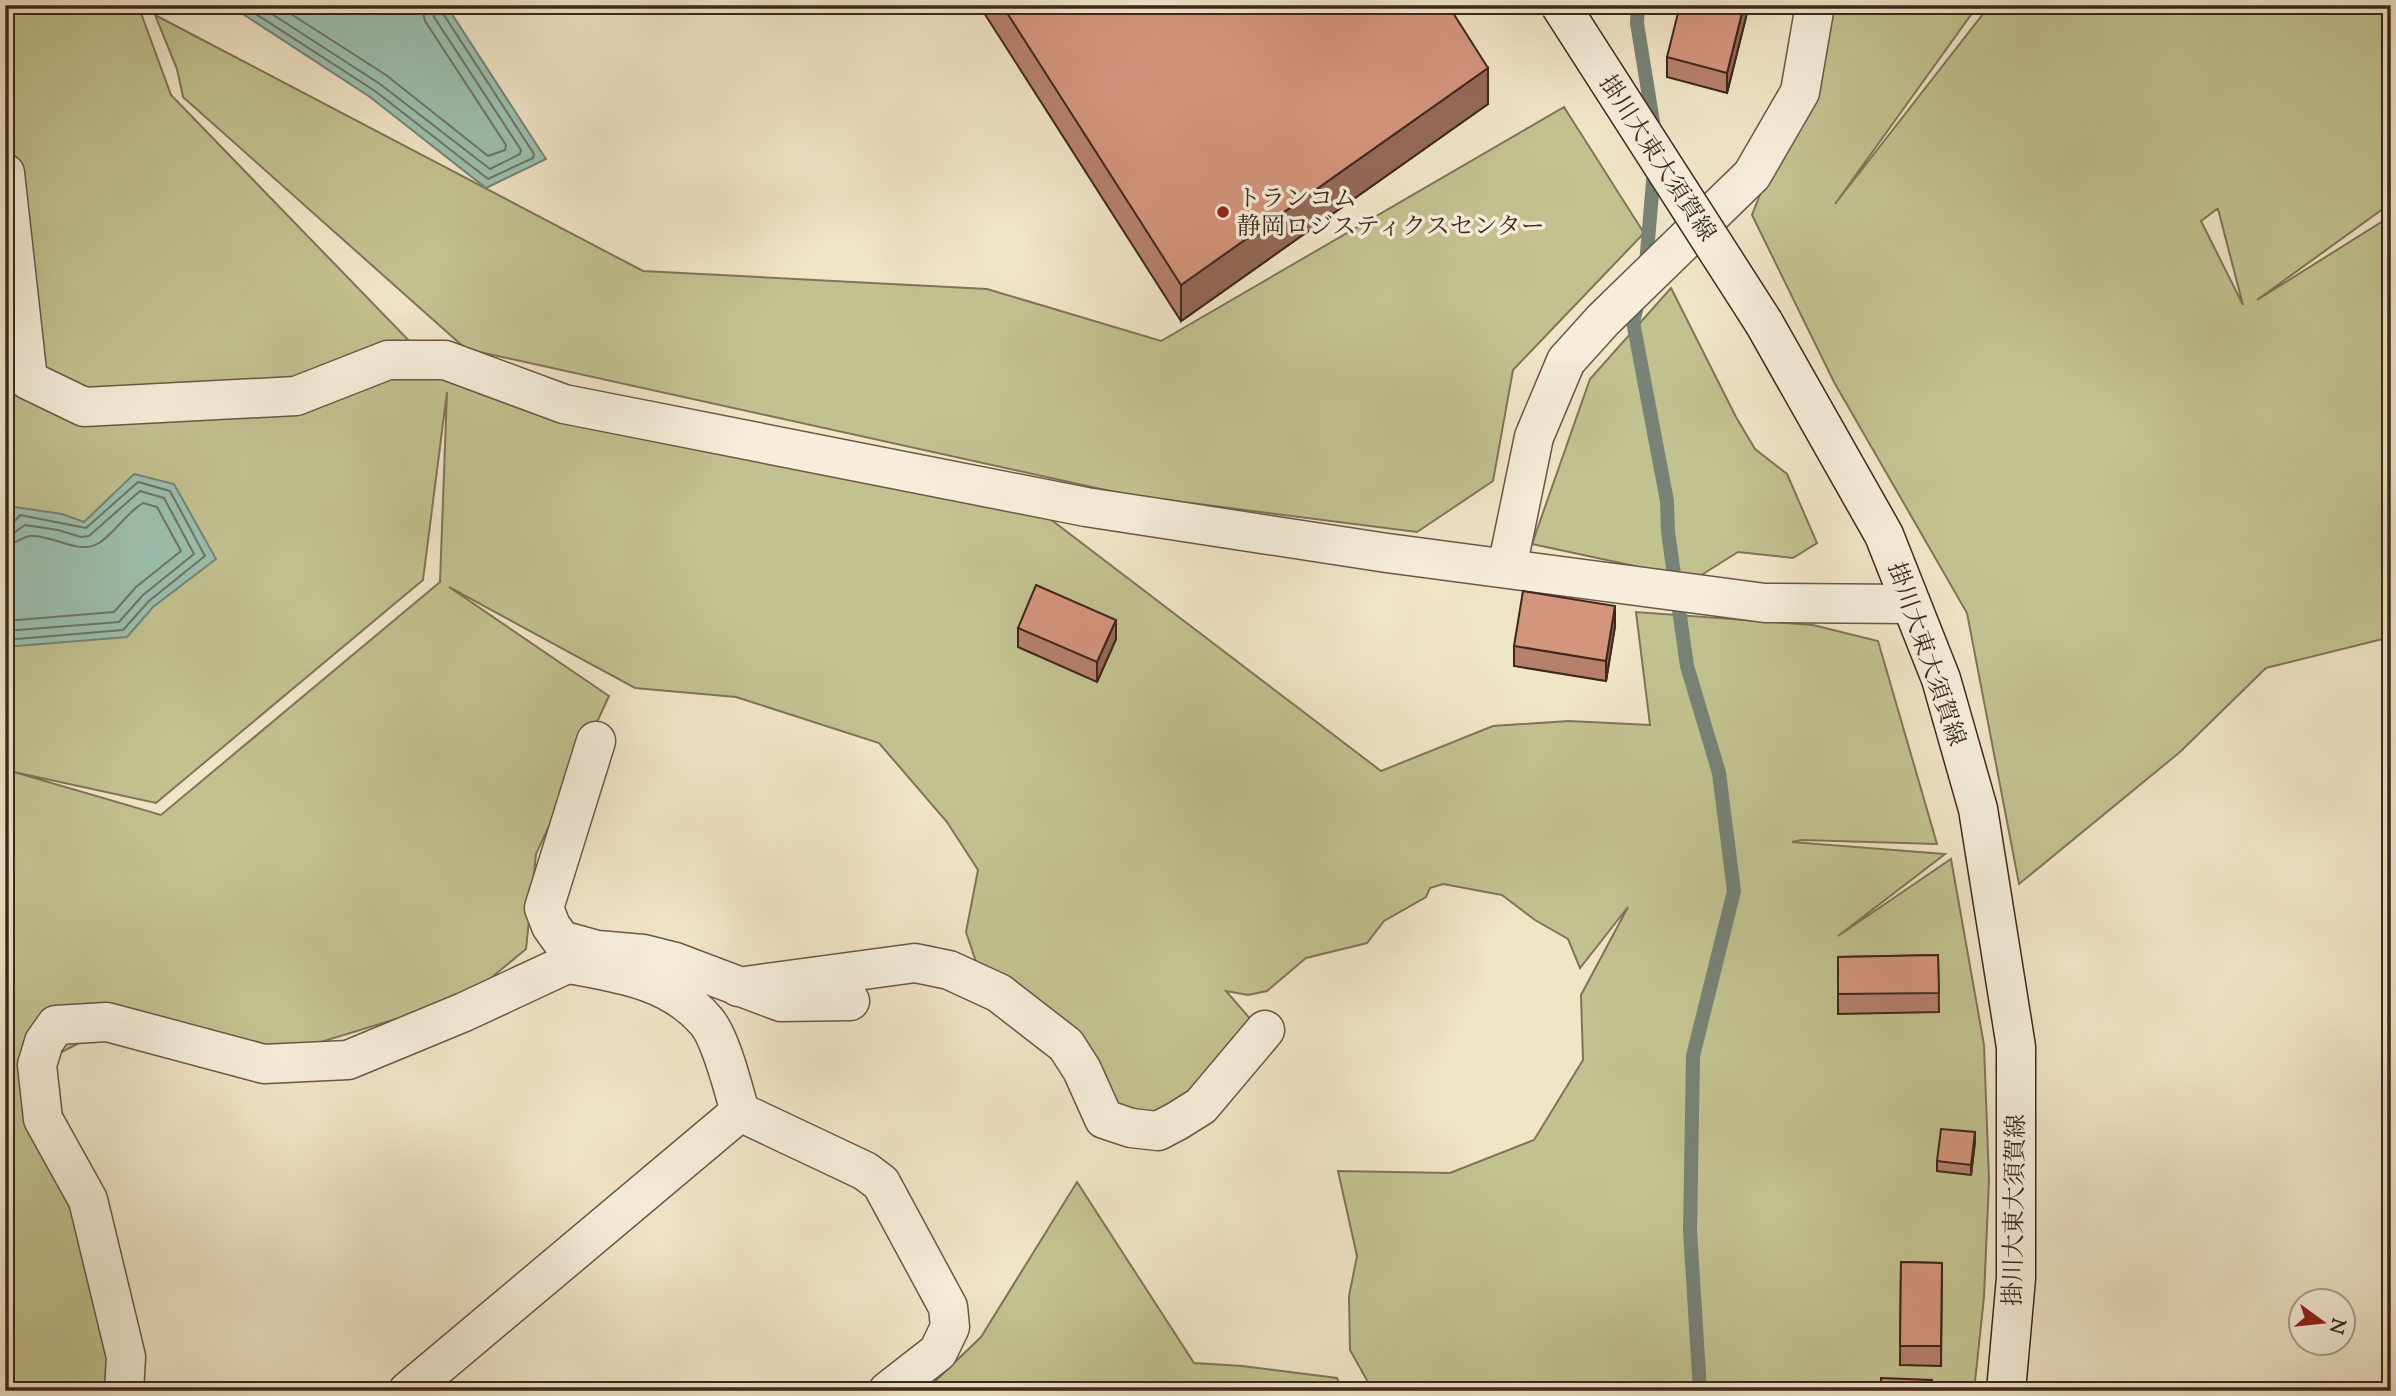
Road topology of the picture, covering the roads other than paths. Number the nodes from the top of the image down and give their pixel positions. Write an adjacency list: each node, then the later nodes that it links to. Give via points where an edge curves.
1 (1560, 5): 5 (street, 掛川大東大須賀線, bridge, via 1764,323 1884,535)
2 (1815, 5): 4 (street, via 1800,92 1752,175 1566,361 1534,437)
3 (5, 173): 4 (street, via 28,380 84,407 296,396 388,360 445,360 564,404 1086,507)
4 (1507, 568): 5 (street, via 1765,603)
5 (1911, 604): 15 (street, 掛川大東大須賀線, via 1941,679 1978,809 2016,1047 2016,1278)
6 (596, 741): 7 (street, via 544,908 561,940)
7 (583, 957): 8 (street, via 643,954); 11 (street, via 652,983 681,999 707,1022 727,1065); 12 (street, via 348,1060 264,1064 107,1022 56,1025 44,1042 37,1065 43,1119 88,1200 126,1357)
8 (738, 987): 9 (street, via 781,1002); 10 (street, via 915,963 948,970 999,993 1066,1045 1104,1119 1158,1131 1201,1106)
9 (850, 1000)
10 (1265, 1030)
11 (740, 1112): 13 (street); 14 (street, via 865,1171 881,1183 948,1307 950,1327 938,1352)
12 (124, 1391)
13 (408, 1391)
14 (888, 1391)
15 (2006, 1391)

